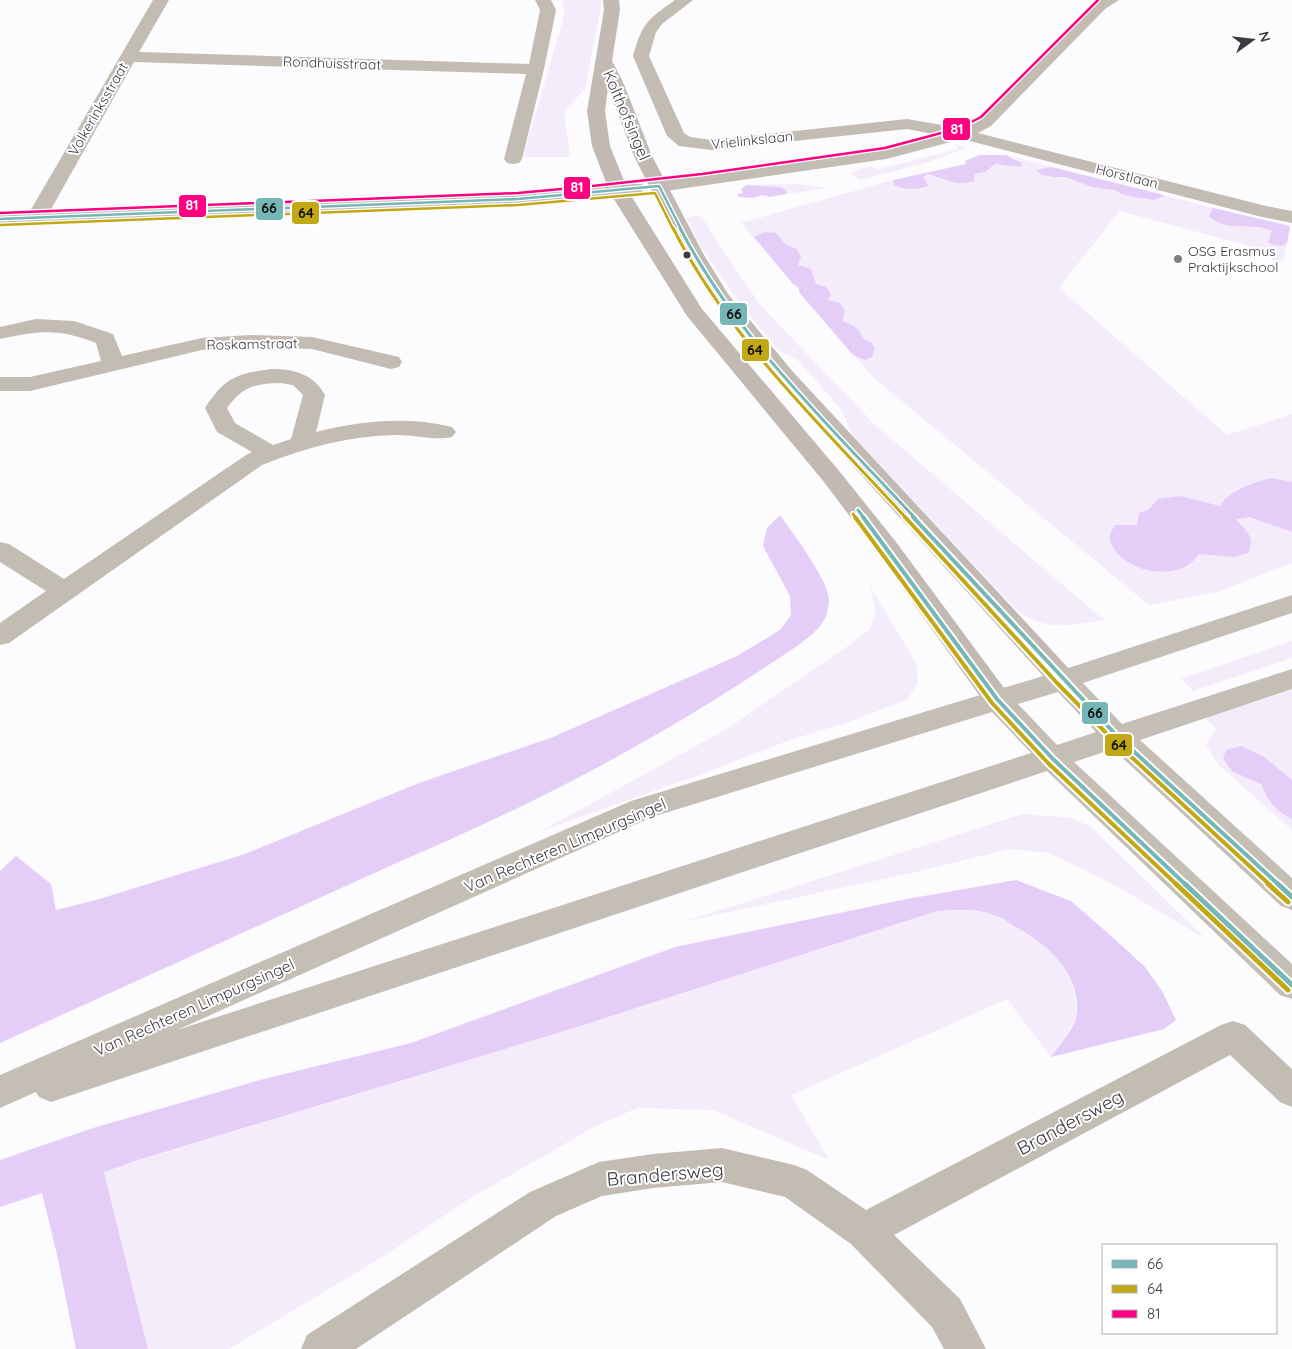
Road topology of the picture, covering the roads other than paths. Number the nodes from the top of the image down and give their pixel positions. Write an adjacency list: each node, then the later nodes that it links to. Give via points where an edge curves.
1 (161, 0): 6 (street, Volkerinksstraat)
2 (542, 0): 8 (street, via 548,10)
3 (685, 0): 9 (street, Vrielinkslaan, via 656,21 648,31 641,56 676,136 685,142 712,145 907,124)
4 (1111, 0): 9 (street, via 1100,6 984,122)
5 (614, 3): 7 (main road, Kolthofsingel)
6 (128, 57): 8 (street, Rondhuisstraat); 14 (street, Volkerinksstraat)
7 (604, 61): 11 (main road, Kolthofsingel, via 643,156); 12 (main road, Kolthofsingel, via 596,111 601,146)
8 (536, 69): 10 (street)
9 (962, 134): 11 (street, via 886,154); 13 (street, Horstlaan)
10 (512, 159)
11 (659, 186): 12 (main road); 28 (main road, Kolthofsingel, via 694,255 720,297 751,337)
12 (618, 190): 14 (main road, via 509,200); 29 (main road, Kolthofsingel, via 694,312 888,548)
13 (1292, 217)
14 (36, 218): 15 (main road)
15 (0, 220)
16 (4, 330): 18 (street, via 36,325 74,327 105,339)
17 (391, 362): 18 (street, Roskamstraat, via 312,343 251,341 202,344)
18 (112, 363): 19 (street, Roskamstraat, via 30,384)
19 (0, 384)
20 (444, 432): 21 (street, via 425,428 374,429 323,436)
21 (301, 443): 22 (street); 22 (street, Roskamstraat, via 314,395 310,388 299,379 276,376 248,380 228,392 216,408 224,426)
22 (270, 453): 24 (street, via 254,460)
23 (0, 550): 24 (street)
24 (64, 591): 26 (street)
25 (1292, 604): 28 (main road, Van Rechteren Limpurgsingel)
26 (0, 636)
27 (1292, 679): 30 (main road, Van Rechteren Limpurgsingel)
28 (1063, 680): 29 (main road, Van Rechteren Limpurgsingel); 30 (main road)
29 (997, 699): 31 (main road); 35 (main road, Van Rechteren Limpurgsingel, via 642,809)
30 (1117, 736): 31 (main road, Van Rechteren Limpurgsingel); 32 (main road)
31 (1052, 758): 33 (main road); 36 (main road, Van Rechteren Limpurgsingel)
32 (1292, 897)
33 (1292, 985)
34 (1292, 1091): 37 (street, Brandersweg, via 1232,1036)
35 (0, 1092)
36 (0, 1103)
37 (864, 1231): 38 (street, Brandersweg, via 794,1182 722,1165 599,1180 542,1204); 39 (street, via 946,1313)
38 (321, 1349)
39 (966, 1349)

